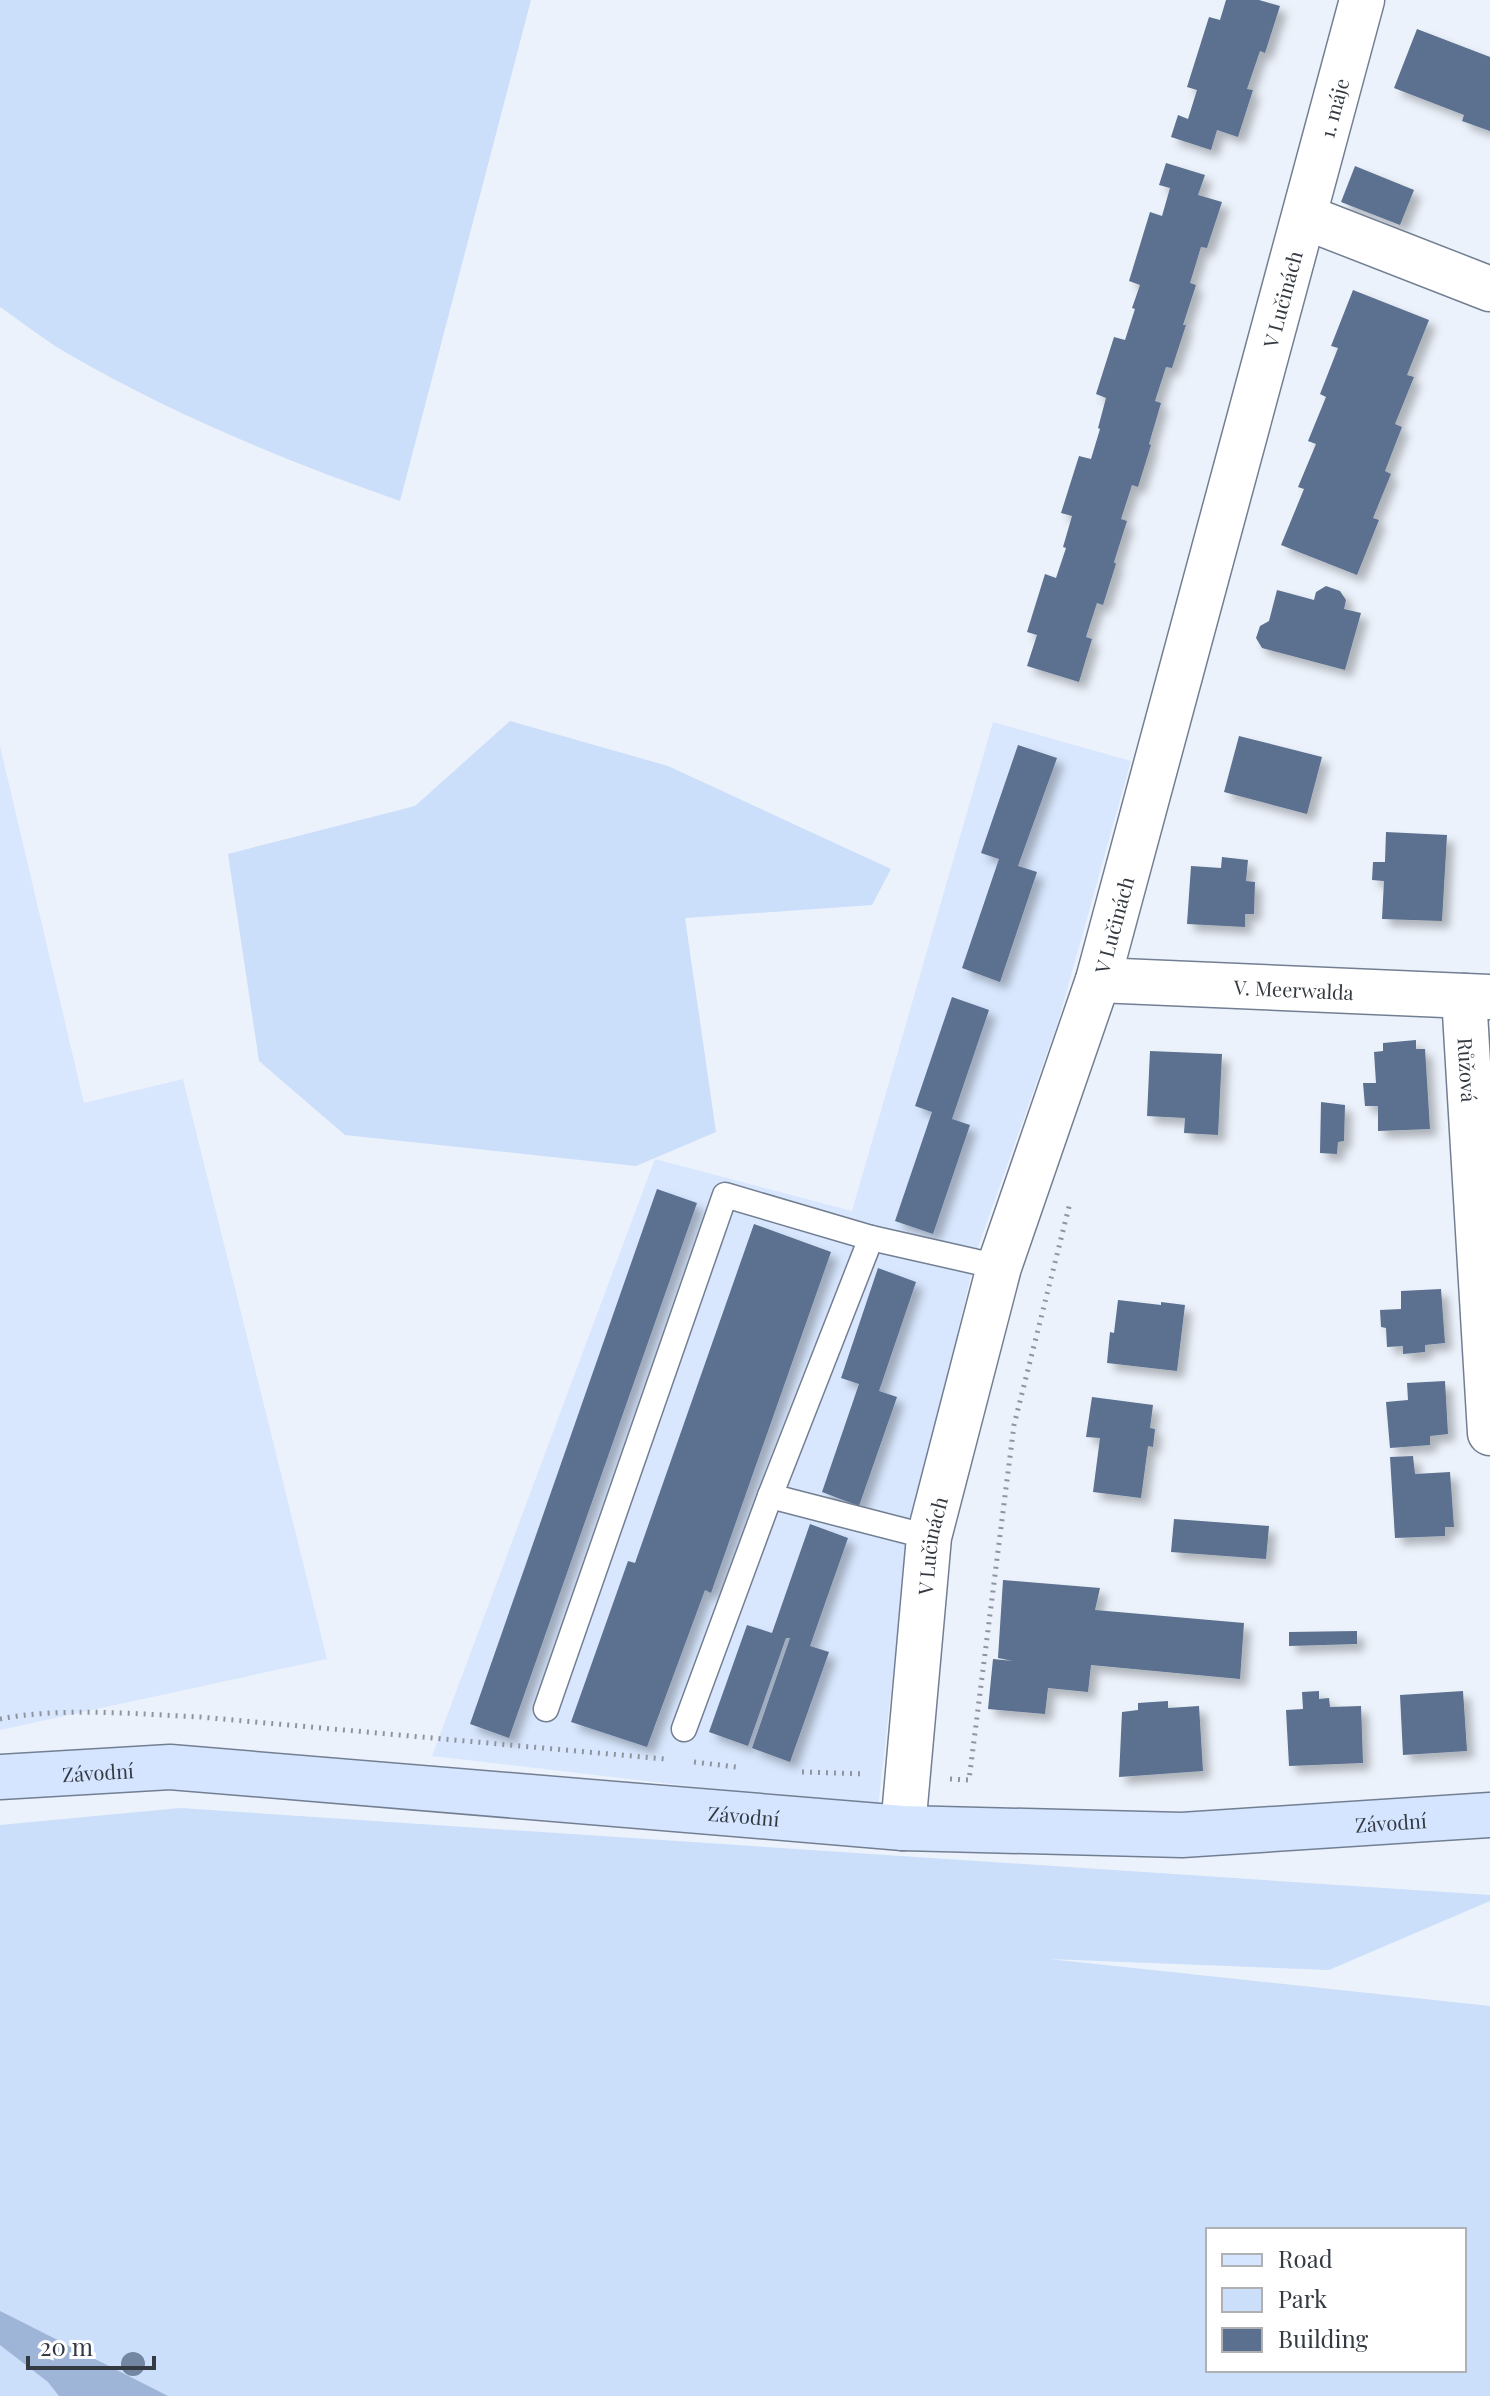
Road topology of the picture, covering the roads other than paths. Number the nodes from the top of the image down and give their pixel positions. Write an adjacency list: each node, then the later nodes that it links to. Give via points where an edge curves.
1 (1362, 0): 2 (street, 1. máje)
2 (1305, 217): 3 (street); 4 (street, V Lučinách)
3 (1490, 289)
4 (1098, 980): 5 (street, V. Meerwalda); 7 (street, V Lučinách)
5 (1477, 997): 8 (street, Růžová)
6 (871, 1238): 7 (lane); 9 (lane); 11 (lane, via 725,1195)
7 (999, 1267): 10 (street, V Lučinách)
8 (1490, 1433)
9 (770, 1496): 10 (lane); 12 (lane)
10 (929, 1537): 15 (street, V Lučinách)
11 (546, 1709)
12 (684, 1729)
13 (0, 1777): 15 (street, Závodní, via 170,1767)
14 (1490, 1815): 15 (street, Závodní, via 1182,1835)
15 (903, 1828)

